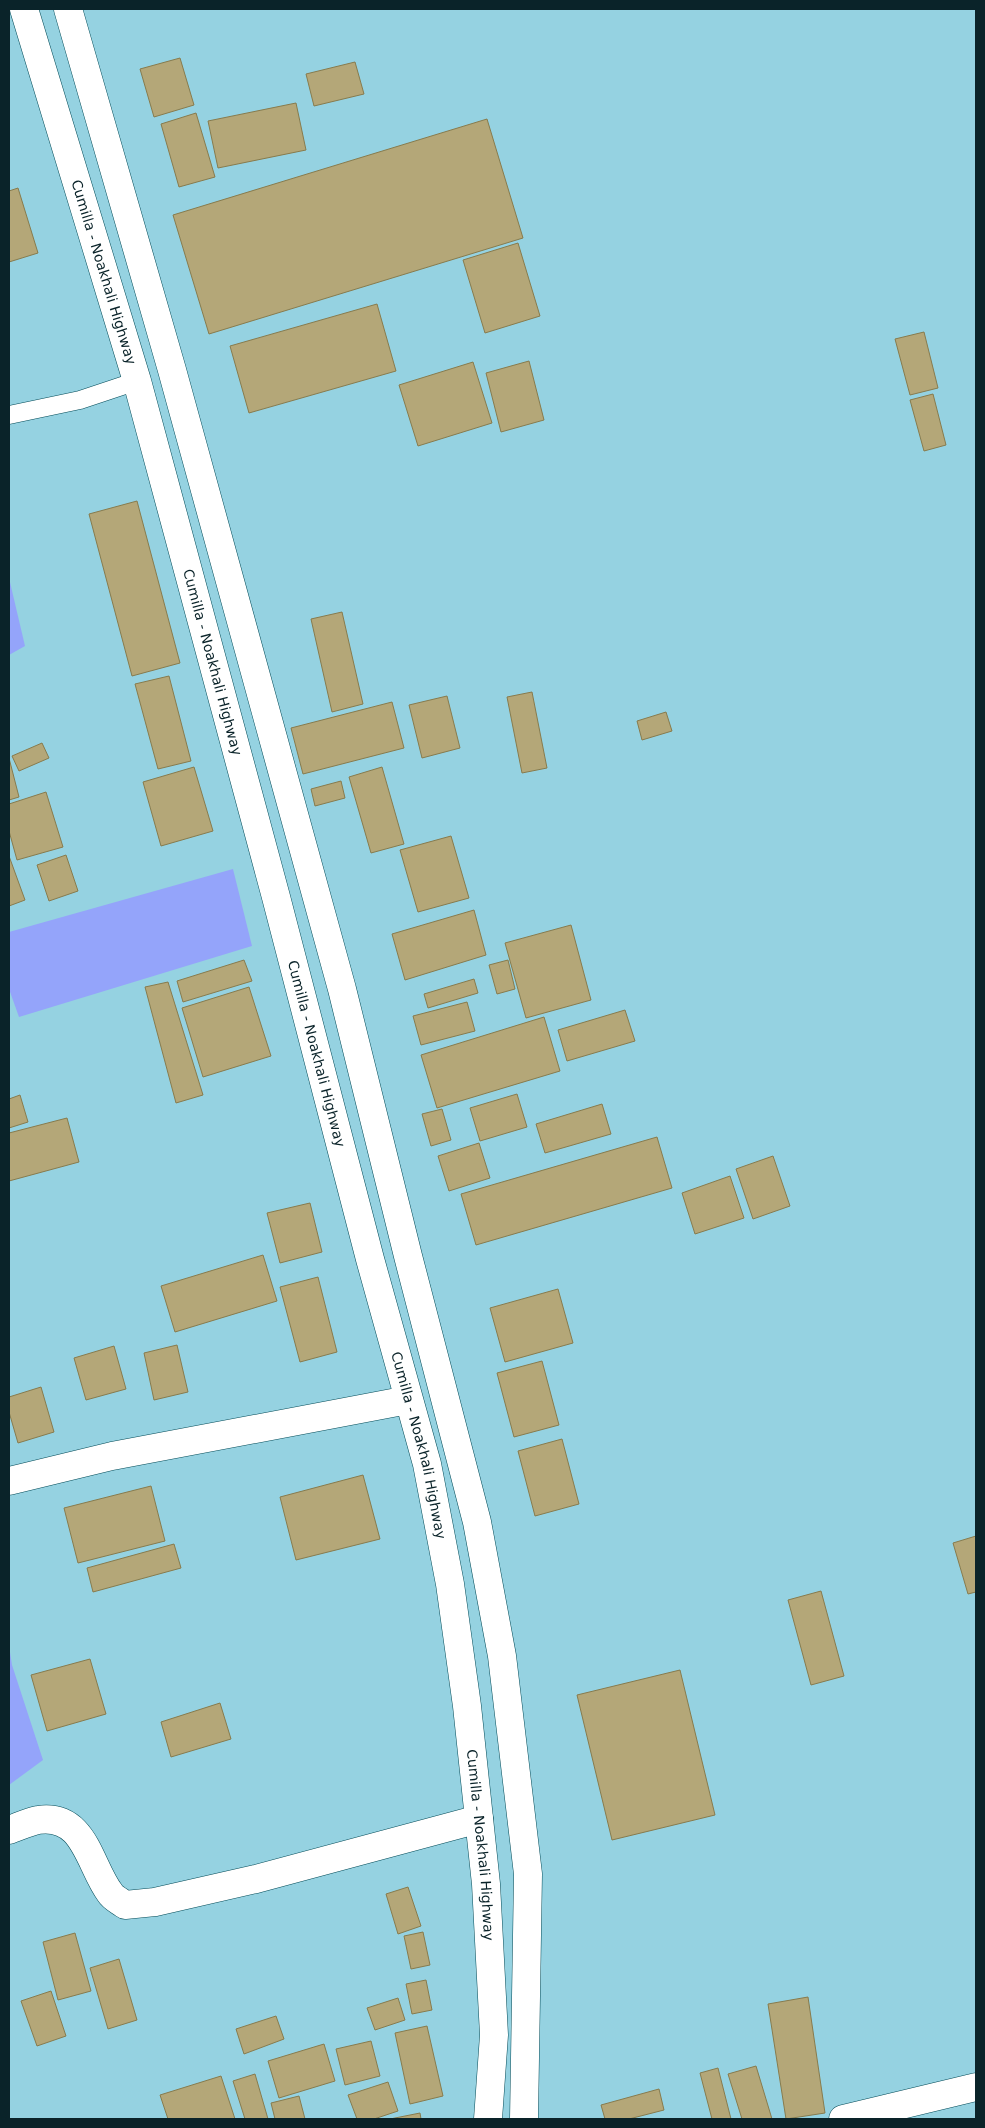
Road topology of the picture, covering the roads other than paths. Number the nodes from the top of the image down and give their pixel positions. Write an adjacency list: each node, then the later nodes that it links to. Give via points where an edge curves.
1 (24, 9): 3 (main road, Cumilla - Noakhali Highway)
2 (68, 9): 9 (main road, via 172,370 342,989 477,1522 502,1656 528,1874)
3 (137, 381): 4 (lane, via 80,400); 5 (main road, Cumilla - Noakhali Highway)
4 (9, 415)
5 (408, 1400): 6 (main road, via 112,1456); 7 (main road, Cumilla - Noakhali Highway, via 427,1464 450,1584)
6 (9, 1481)
7 (479, 1819): 8 (main road, via 256,1879 155,1902 125,1905 110,1894 85,1845 73,1829 58,1820 38,1820); 10 (main road, Cumilla - Noakhali Highway)
8 (9, 1830)
9 (526, 2032): 10 (main road); 13 (main road)
10 (494, 2035): 12 (main road, Cumilla - Noakhali Highway)
11 (976, 2087): 14 (main road)
12 (488, 2119)
13 (524, 2119)
14 (843, 2119)

